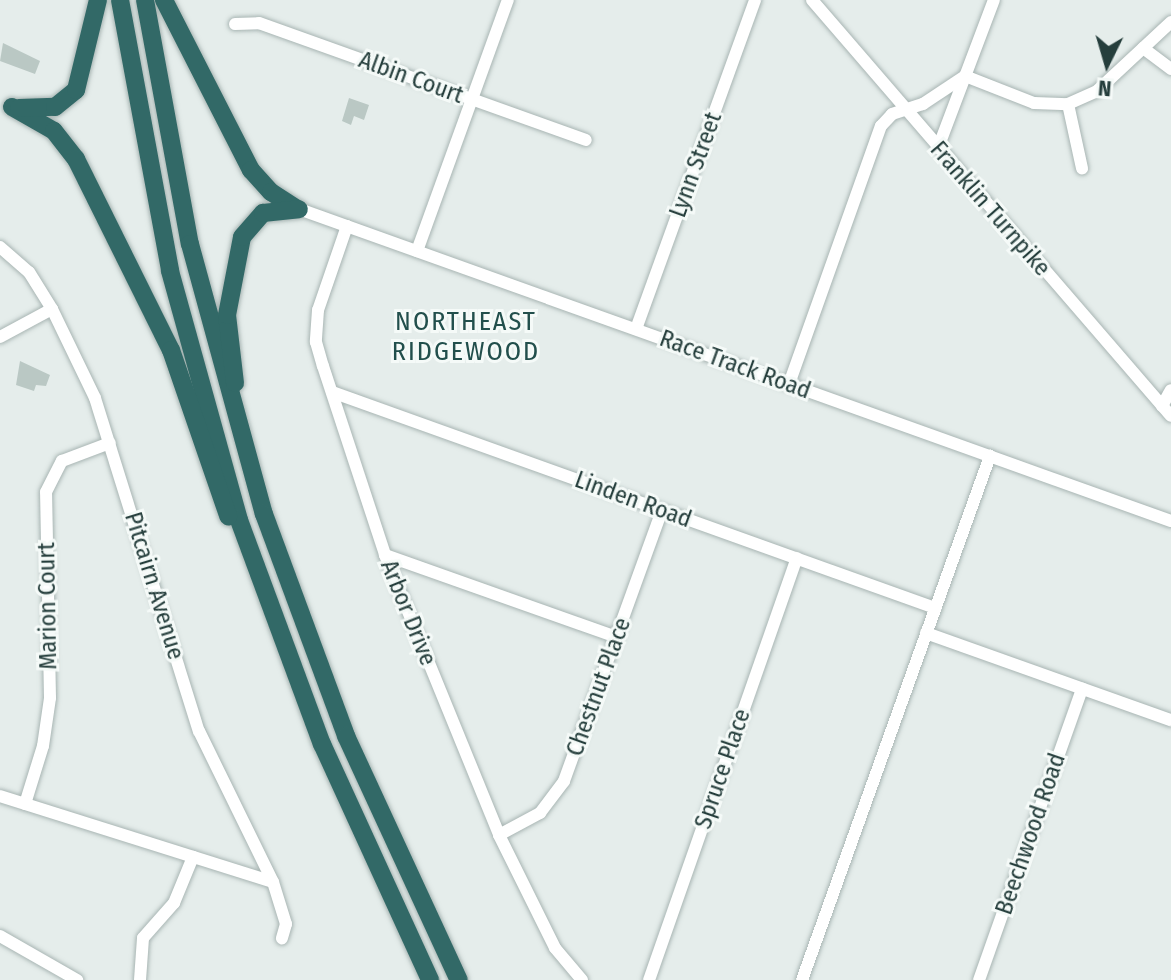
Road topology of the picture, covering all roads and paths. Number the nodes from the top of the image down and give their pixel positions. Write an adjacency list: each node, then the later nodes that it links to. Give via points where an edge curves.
1 (98, 0): 16 (highway, via 84,74 72,96 47,109)
2 (120, 0): 39 (highway, via 170,271)
3 (145, 0): 33 (highway, via 190,244)
4 (164, 0): 21 (highway, via 251,170 271,192)
5 (508, 0): 14 (street)
6 (755, 0): 26 (street, Lynn Street)
7 (812, 0): 17 (street, Franklin Turnpike)
8 (994, 0): 13 (street)
9 (1171, 22): 11 (street)
10 (235, 24): 14 (street, Albin Court, via 259,23)
11 (1143, 48): 12 (street); 15 (street, via 1097,91)
12 (1171, 69)
13 (965, 76): 15 (street, via 1034,103); 17 (street); 19 (street)
14 (472, 100): 18 (street, Albin Court); 24 (street)
15 (1068, 104): 20 (street)
16 (6, 105): 39 (highway, via 54,131 76,159 171,350 215,488)
17 (905, 110): 19 (street, Franklin Turnpike); 28 (street, via 887,118 879,130)
18 (586, 140)
19 (938, 148): 31 (street, Franklin Turnpike)
20 (1082, 168)
21 (299, 209): 22 (street, Race Track Road); 33 (highway, via 271,211 250,223 232,277 227,326)
22 (347, 226): 24 (street, Race Track Road); 30 (street, Arbor Drive, via 316,320 319,353)
23 (0, 247): 25 (street, Pitcairn Avenue, via 20,261)
24 (417, 251): 26 (street, Race Track Road)
25 (52, 309): 27 (street); 32 (street, Pitcairn Avenue, via 89,384)
26 (636, 329): 28 (street, Race Track Road)
27 (0, 337)
28 (789, 384): 34 (street, Race Track Road)
29 (1171, 390): 31 (street)
30 (332, 392): 35 (street, Linden Road); 37 (street, Arbor Drive)
31 (1167, 411)
32 (110, 443): 46 (street, Marion Court, via 62,461 46,492 50,698 43,746); 49 (street, Pitcairn Avenue, via 199,731)
33 (245, 453): 55 (highway, via 346,736)
34 (990, 456): 36 (street, Race Track Road); 40 (street)
35 (662, 511): 38 (street, Linden Road); 42 (street, Chestnut Place)
36 (1171, 521)
37 (385, 555): 42 (street); 47 (street, Arbor Drive)
38 (797, 558): 40 (street, Linden Road); 57 (street, Spruce Place)
39 (259, 582): 54 (highway, via 338,784)
40 (935, 608): 41 (street)
41 (926, 633): 43 (street); 58 (street)
42 (617, 637): 47 (street, Chestnut Place, via 557,793 528,822)
43 (1082, 689): 44 (street); 59 (street, Beechwood Road)
44 (1171, 720)
45 (0, 796): 46 (street)
46 (25, 804): 48 (street)
47 (499, 835): 56 (street, Arbor Drive, via 551,941)
48 (193, 857): 49 (street); 53 (street, via 174,903 143,938)
49 (273, 882): 51 (street, Pitcairn Avenue, via 286,924)
50 (0, 936): 52 (street)
51 (282, 938)
52 (77, 980)
53 (140, 980)
54 (430, 980)
55 (459, 980)
56 (582, 980)
57 (649, 980)
58 (802, 980)
59 (979, 980)

